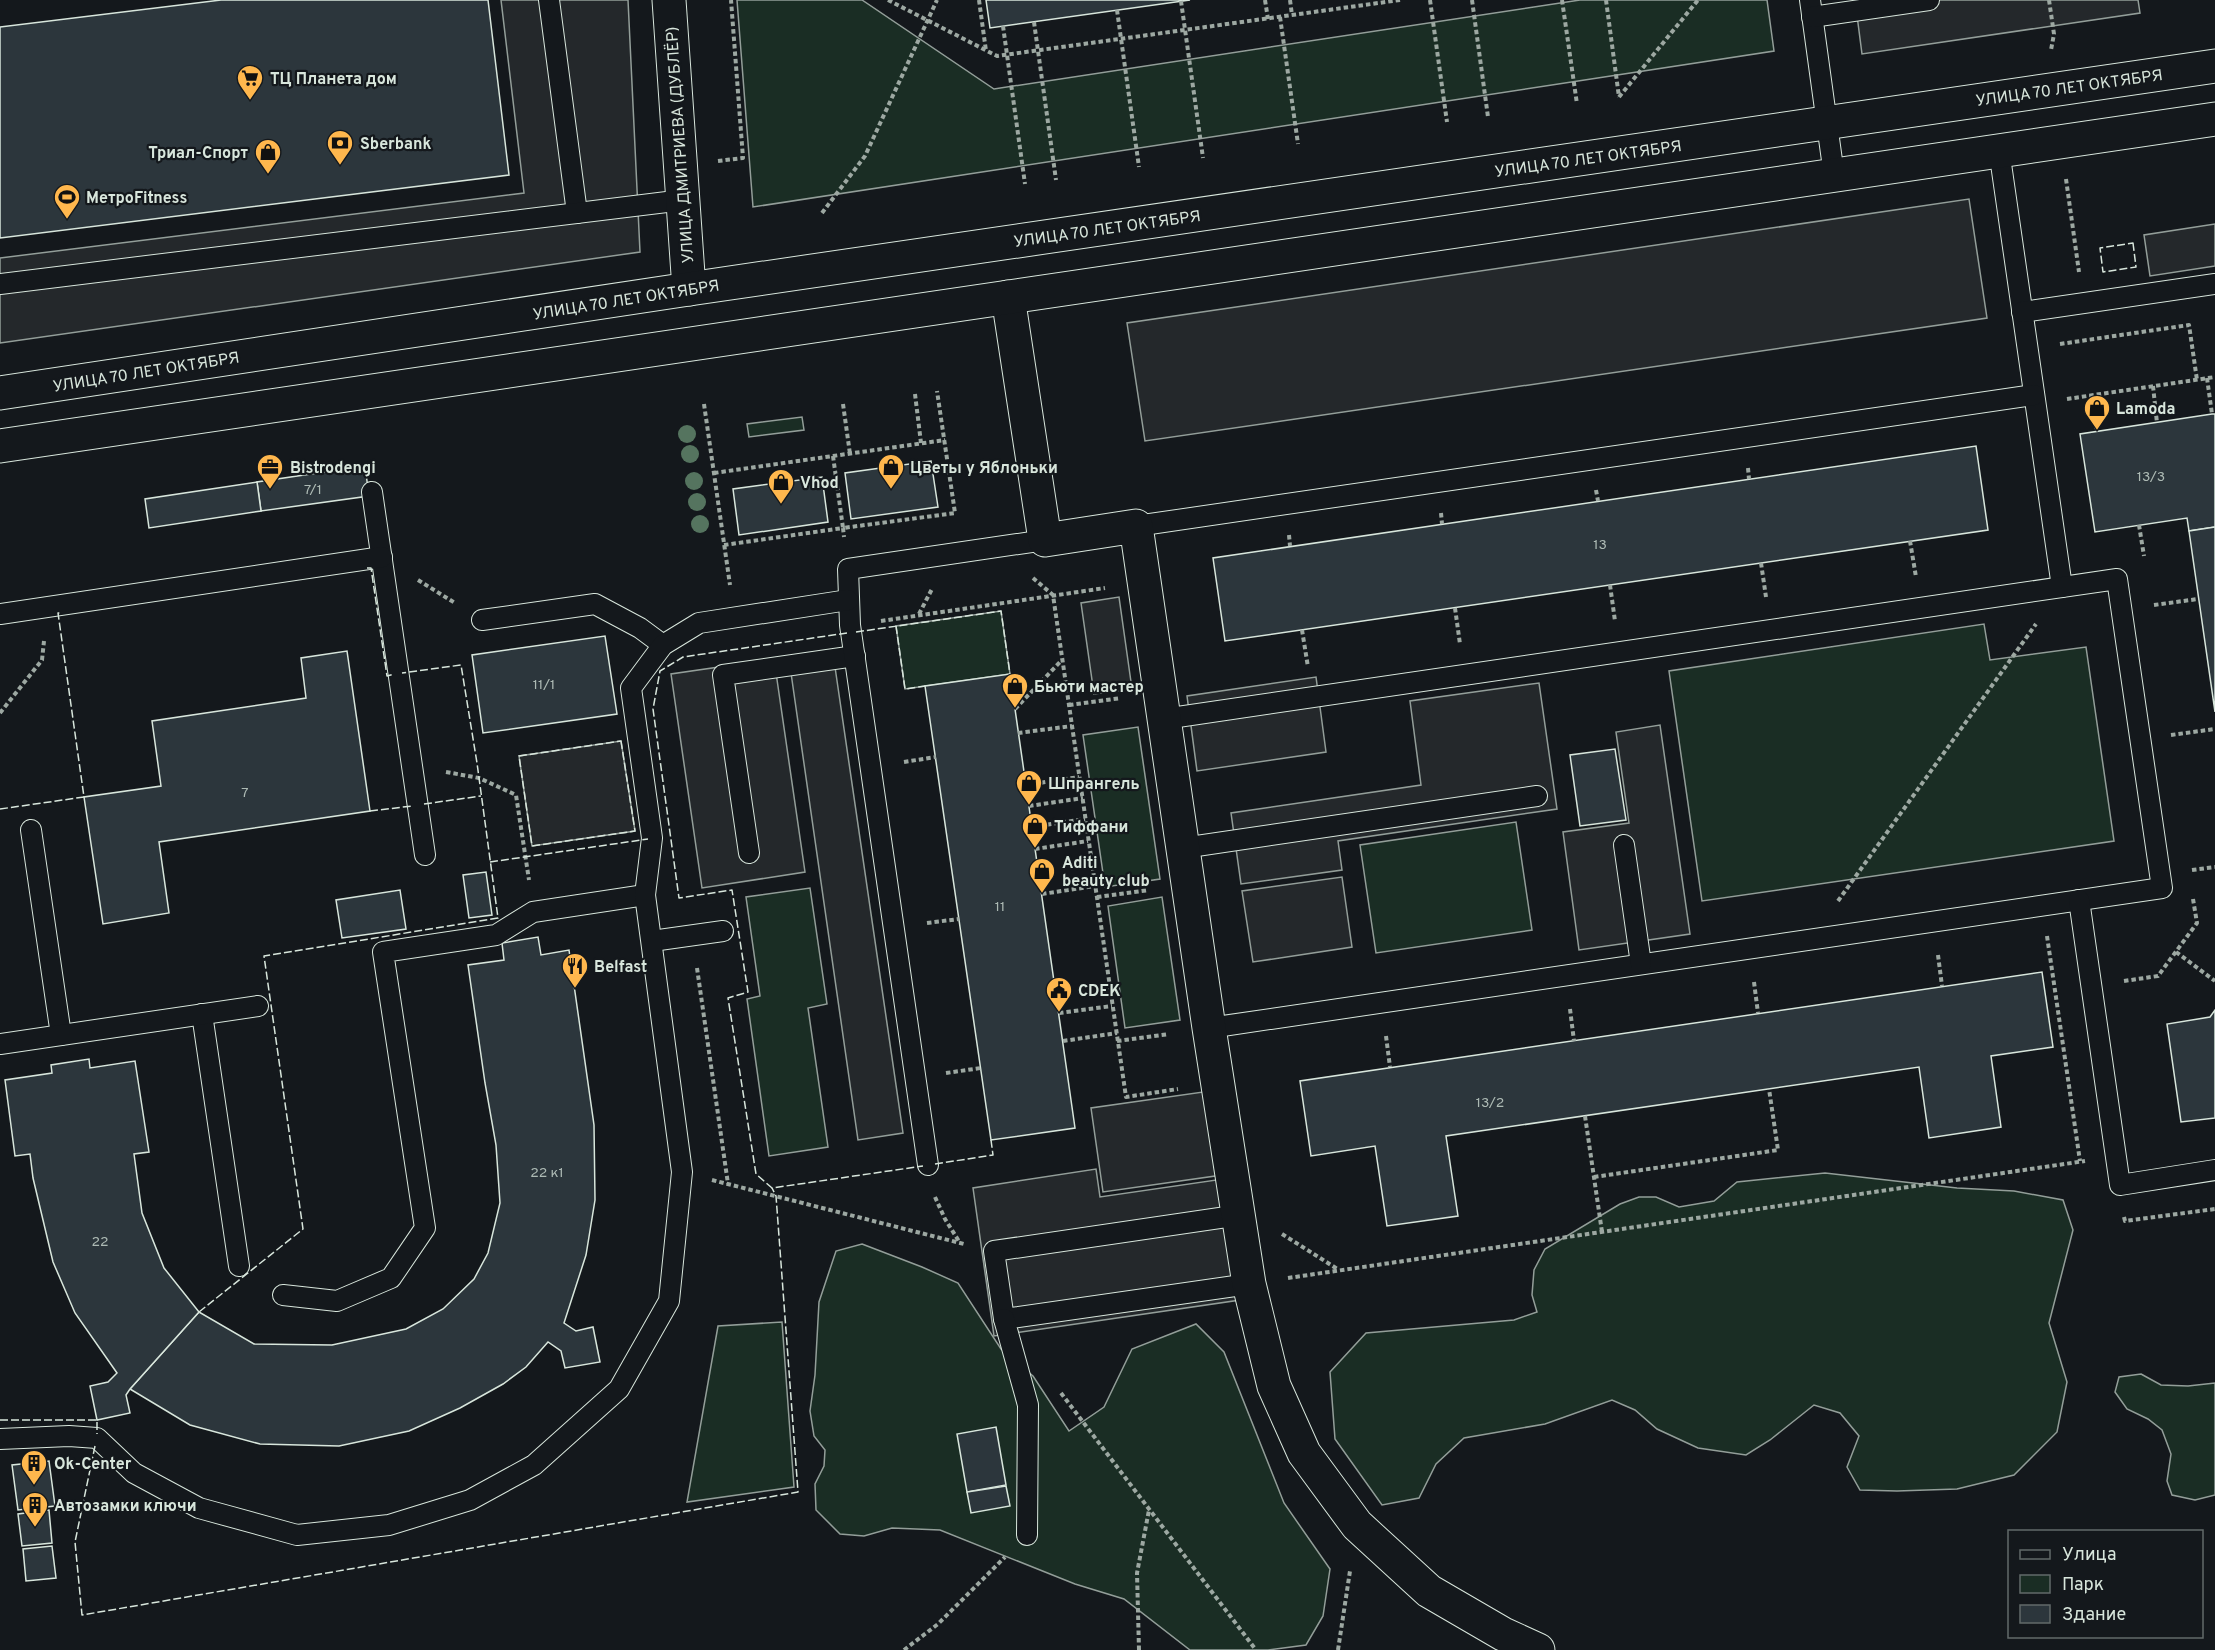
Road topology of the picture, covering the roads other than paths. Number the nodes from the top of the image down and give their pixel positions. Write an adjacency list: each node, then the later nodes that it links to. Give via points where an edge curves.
1 (549, 0): 11 (lane)
2 (669, 0): 10 (main road, УЛИЦА ДМИТРИЕВА (ДУБЛЁР))
3 (1929, 0): 4 (lane)
4 (1811, 9): 7 (lane)
5 (2215, 66): 7 (main road, УЛИЦА 70 ЛЕТ ОКТЯБРЯ)
6 (2215, 118): 8 (main road)
7 (1827, 123): 9 (lane); 14 (main road, УЛИЦА 70 ЛЕТ ОКТЯБРЯ)
8 (1999, 150): 9 (main road); 16 (lane)
9 (1834, 175): 15 (main road)
10 (683, 200): 11 (lane); 14 (main road, УЛИЦА ДМИТРИЕВА (ДУБЛЁР))
11 (577, 213): 12 (lane)
12 (0, 284)
13 (2215, 284): 16 (lane)
14 (689, 289): 17 (main road, УЛИЦА 70 ЛЕТ ОКТЯБРЯ)
15 (1008, 297): 19 (main road); 22 (main road)
16 (2022, 312): 18 (lane)
17 (0, 393)
18 (2034, 395): 21 (lane); 24 (lane)
19 (0, 446)
20 (372, 492): 23 (lane)
21 (1136, 526): 22 (main road); 30 (main road)
22 (1045, 540): 25 (lane, via 848,569)
23 (382, 557): 26 (lane); 36 (lane)
24 (2062, 587): 30 (lane); 38 (lane, via 2117,579 2162,888)
25 (848, 600): 28 (lane, via 699,623); 29 (lane)
26 (0, 614)
27 (482, 620): 28 (lane, via 594,603)
28 (663, 645): 37 (lane, via 631,688 652,838)
29 (855, 656): 35 (lane, via 723,675); 47 (lane)
30 (1162, 705): 34 (main road)
31 (1537, 796): 34 (lane)
32 (31, 830): 45 (lane)
33 (1623, 845): 41 (lane)
34 (1183, 848): 44 (main road)
35 (749, 854)
36 (425, 855)
37 (645, 895): 40 (lane); 52 (lane, via 533,912 496,935 383,952 425,1228 391,1278 337,1301)
38 (2079, 900): 41 (lane); 48 (lane, via 2120,1185)
39 (723, 931): 40 (lane)
40 (652, 941): 54 (lane, via 682,1173 669,1301 619,1389 534,1465 470,1500 389,1525 297,1535 199,1508 134,1473 97,1438)
41 (1641, 964): 44 (lane)
42 (258, 1006): 43 (lane)
43 (202, 1014): 45 (lane); 50 (lane)
44 (1209, 1028): 49 (main road)
45 (61, 1035): 46 (lane)
46 (0, 1044)
47 (928, 1165)
48 (2215, 1170)
49 (1240, 1215): 51 (main road); 53 (lane, via 994,1251)
50 (239, 1266)
51 (1249, 1284): 53 (lane); 56 (main road, via 1274,1386 1304,1453 1357,1526 1429,1591)
52 (283, 1295)
53 (1004, 1319): 55 (lane, via 1028,1405)
54 (0, 1439)
55 (1027, 1535)
56 (1538, 1650)

